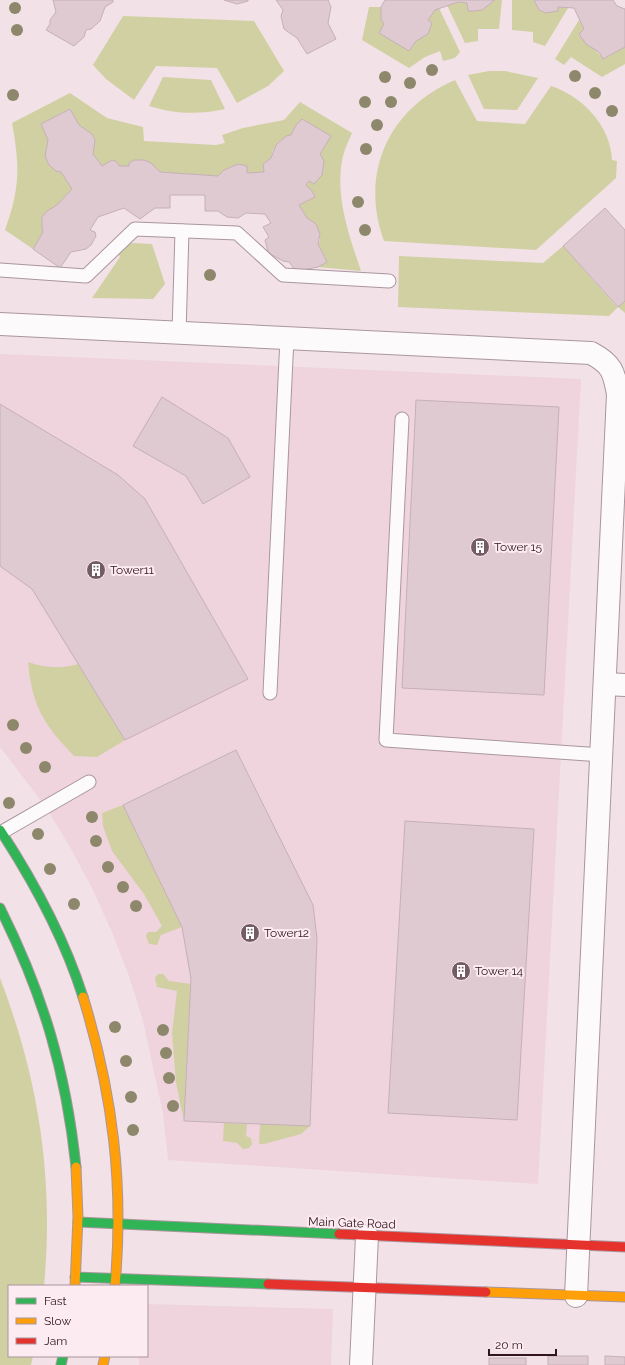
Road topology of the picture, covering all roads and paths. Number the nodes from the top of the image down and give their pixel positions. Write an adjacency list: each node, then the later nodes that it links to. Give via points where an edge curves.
1 (182, 231): 2 (lane, via 135,229 86,276); 3 (lane, via 237,233 283,275); 5 (lane)
2 (0, 270)
3 (389, 281)
4 (0, 324): 5 (street)
5 (179, 333): 6 (street)
6 (287, 338): 8 (street, via 591,353 604,360 614,373 618,394); 9 (lane)
7 (402, 419): 10 (lane, via 386,740)
8 (615, 684): 10 (street)
9 (270, 693)
10 (602, 755): 17 (street)
11 (89, 782): 12 (lane)
12 (1, 831): 15 (street, via 25,870 58,935 93,1031 104,1074 117,1161)
13 (0, 908): 14 (street, via 27,964 56,1049 71,1123 76,1164)
14 (78, 1222): 15 (street, Main Gate Road); 19 (street)
15 (118, 1224): 16 (street, Main Gate Road); 20 (street)
16 (368, 1236): 17 (street, Main Gate Road); 21 (street)
17 (579, 1245): 18 (street, Main Gate Road); 22 (street)
18 (625, 1247)
19 (75, 1281): 20 (street)
20 (116, 1283): 21 (street)
21 (365, 1288): 22 (street); 24 (street)
22 (576, 1296): 23 (street)
23 (625, 1297)
24 (362, 1365)

